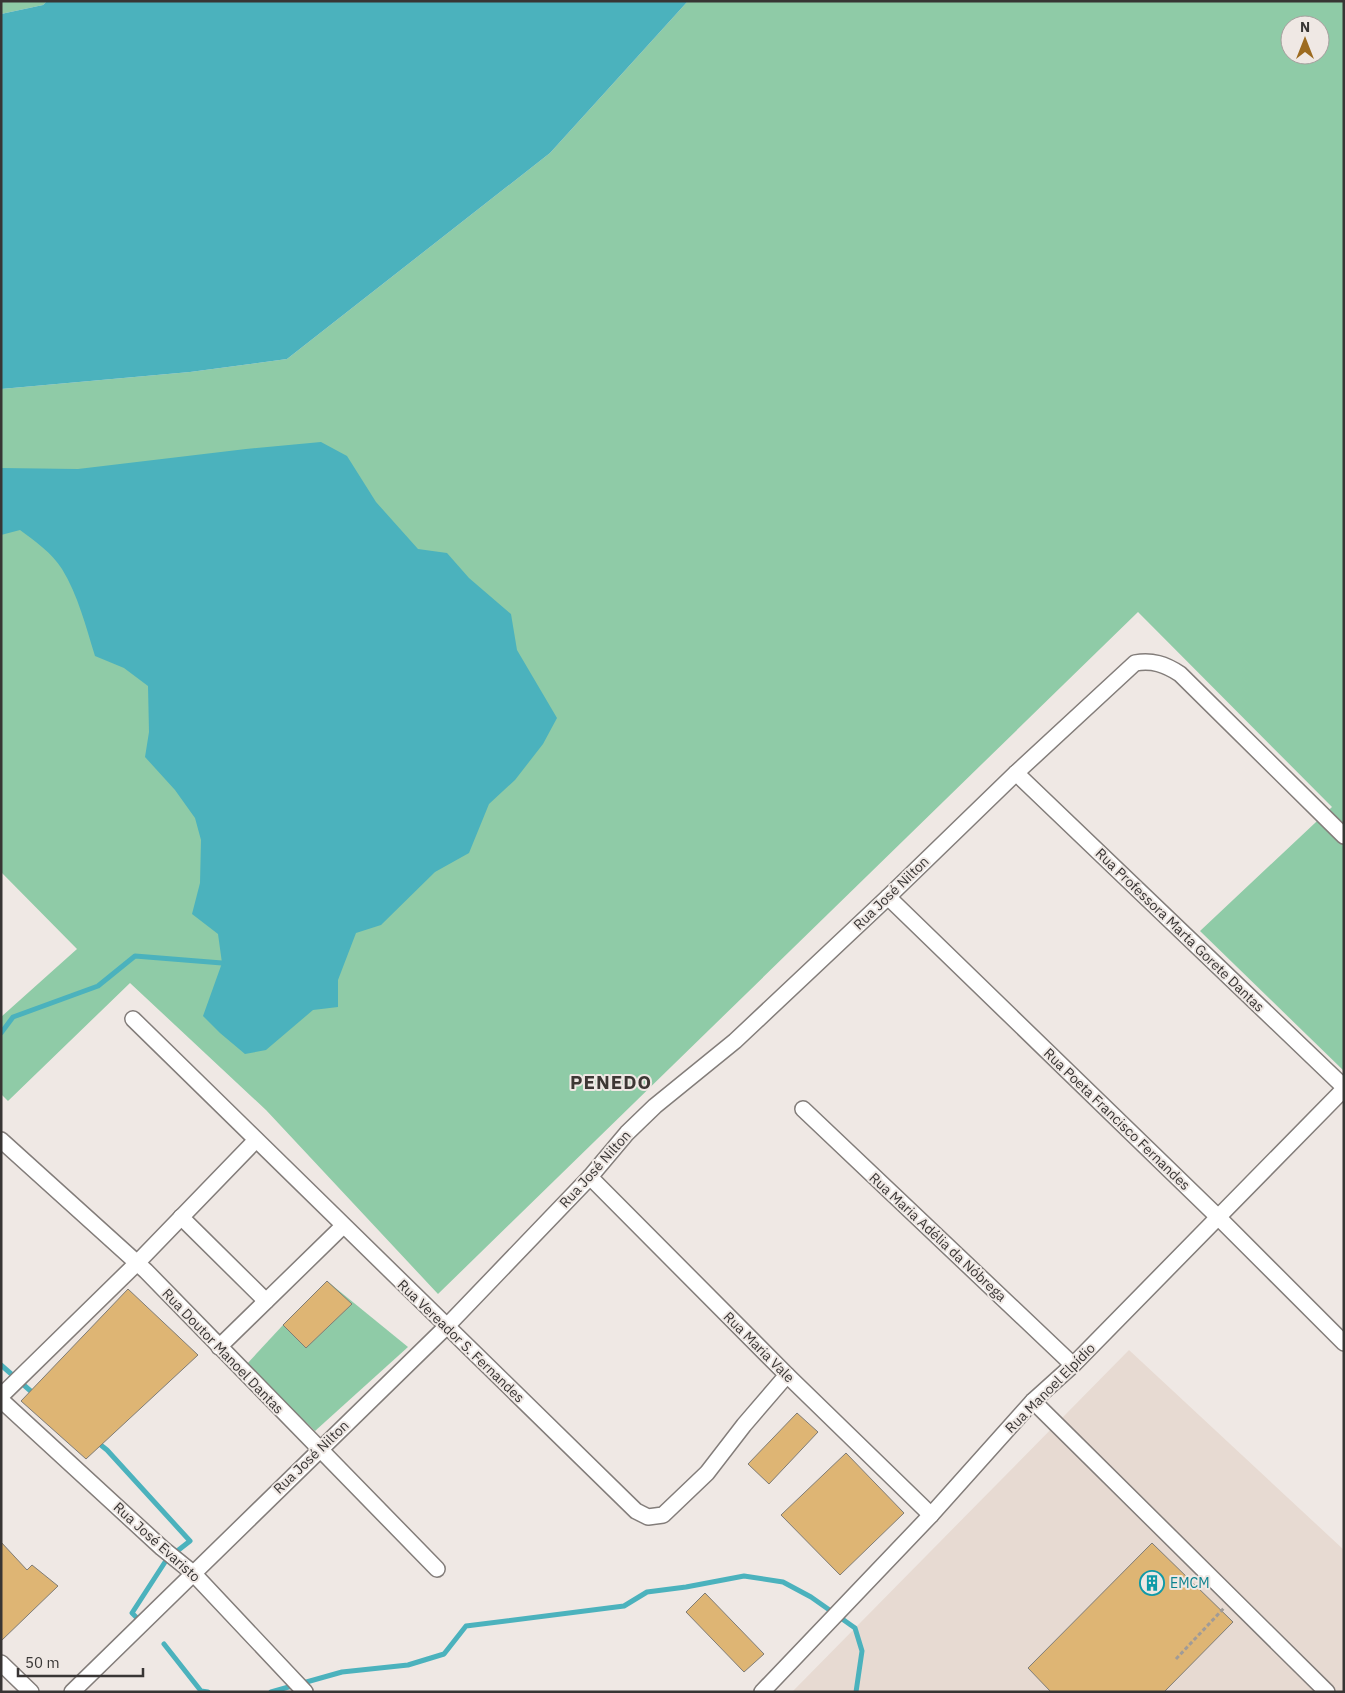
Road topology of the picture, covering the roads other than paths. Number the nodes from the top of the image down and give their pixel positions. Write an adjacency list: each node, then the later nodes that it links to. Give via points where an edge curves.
1 (1016, 773): 2 (street, Rua José Nilton, via 1135,663 1145,661 1166,665 1180,674); 3 (street, Rua José Nilton); 5 (street, Rua Professora Marta Gorete Dantas)
2 (1344, 836)
3 (888, 897): 9 (street, Rua José Nilton, via 735,1041 655,1106); 11 (street, Rua Poeta Francisco Fernandes)
4 (133, 1019): 8 (street, Rua Vereador S. Fernandes)
5 (1344, 1088): 11 (street, Rua Manoel Elpídio)
6 (803, 1109): 18 (street, Rua Maria Adélia da Nóbrega)
7 (1, 1140): 13 (street, Rua Doutor Manoel Dantas)
8 (256, 1140): 10 (street); 12 (street, Rua Vereador S. Fernandes)
9 (590, 1177): 15 (street, Rua José Nilton); 19 (street, Rua Maria Vale)
10 (181, 1217): 13 (street); 14 (street)
11 (1218, 1217): 16 (street, Rua Poeta Francisco Fernandes); 18 (street, Rua Manoel Elpídio)
12 (343, 1226): 14 (street); 15 (street, Rua Vereador S. Fernandes)
13 (136, 1263): 17 (street, Rua Doutor Manoel Dantas); 20 (street)
14 (266, 1301): 17 (street)
15 (446, 1326): 19 (street, Rua Vereador S. Fernandes, via 636,1511 648,1517 663,1515 706,1474); 22 (street, Rua José Nilton)
16 (1344, 1342)
17 (219, 1347): 22 (street, Rua Doutor Manoel Dantas)
18 (1073, 1365): 21 (street, Rua Manoel Elpídio)
19 (787, 1375): 23 (street, Rua Maria Vale)
20 (4, 1395): 25 (street, Rua José Evaristo, via 162,1548)
21 (1033, 1401): 23 (street, Rua Manoel Elpídio); 31 (street)
22 (319, 1450): 24 (street, Rua Doutor Manoel Dantas); 25 (street, Rua José Nilton)
23 (931, 1515): 30 (street, Rua Manoel Elpídio)
24 (437, 1569)
25 (193, 1573): 28 (street, Rua José Nilton); 29 (street, Rua José Evaristo)
26 (1, 1663): 27 (street)
27 (31, 1692)
28 (72, 1692)
29 (305, 1692)
30 (762, 1692)
31 (1326, 1692)

